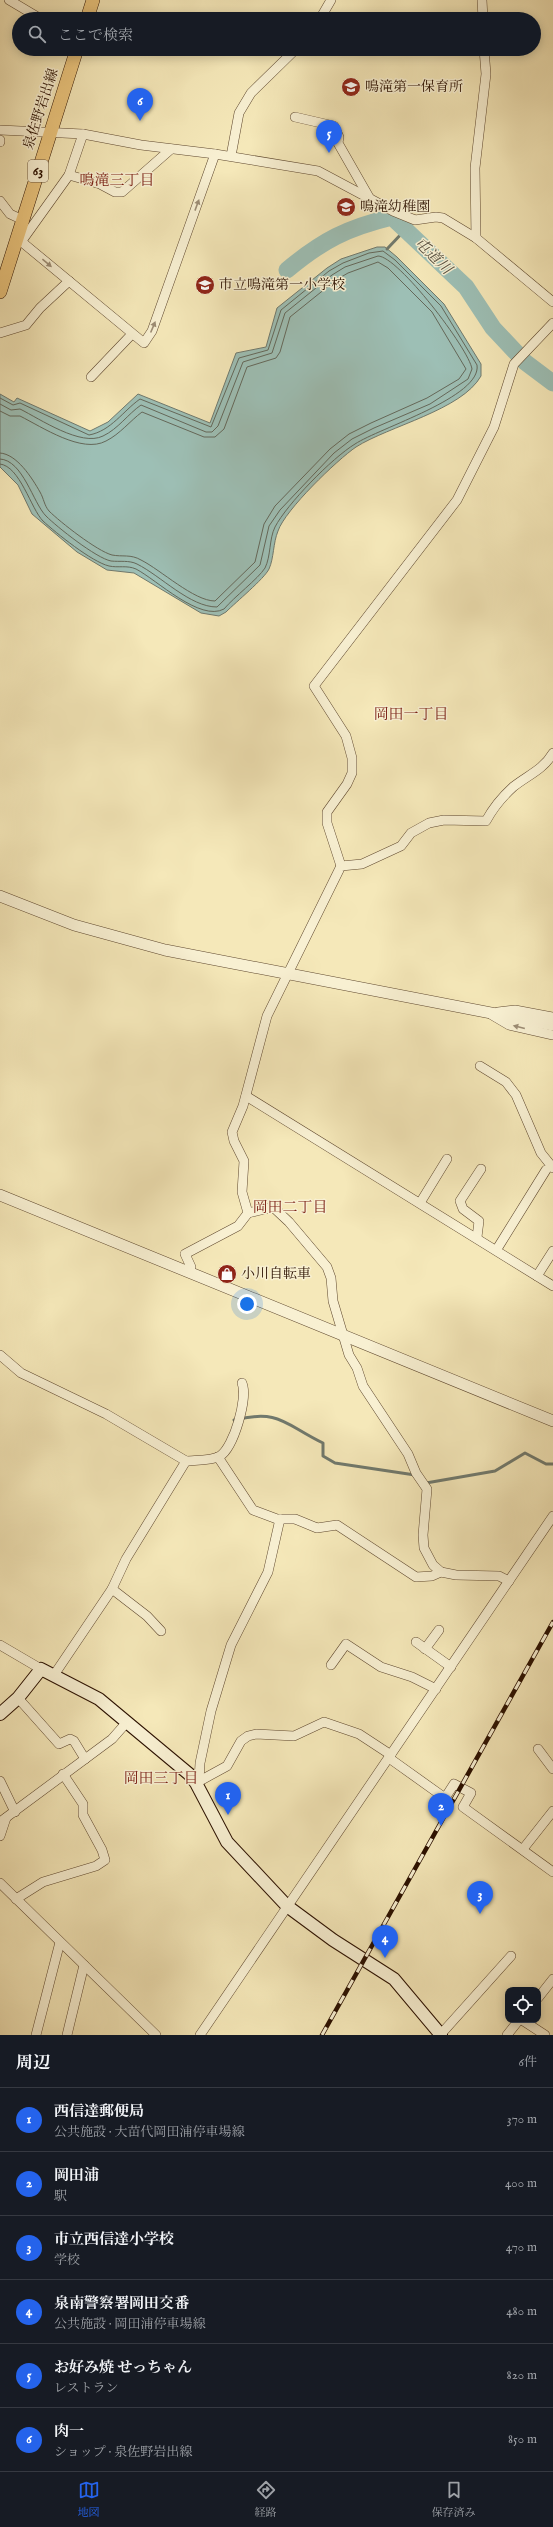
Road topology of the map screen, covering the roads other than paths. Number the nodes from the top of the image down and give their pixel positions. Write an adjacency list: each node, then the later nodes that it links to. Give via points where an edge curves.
1 (9, 0): 5 (street)
2 (93, 0): 6 (main road)
3 (331, 0): 7 (street)
4 (482, 0): 8 (street)
5 (29, 12)
6 (89, 12)
7 (324, 12)
8 (483, 12)
9 (75, 56): 14 (main road, 泉佐野岩出線 / 63)
10 (289, 56): 18 (street, via 251,93 239,113)
11 (485, 56): 23 (street, via 486,74 475,168)
12 (295, 118): 20 (street, via 334,126 339,137 338,143)
13 (0, 130): 14 (street)
14 (51, 132): 15 (street); 22 (main road, 泉佐野岩出線 / 63)
15 (84, 134): 16 (street); 19 (street)
16 (171, 149): 17 (street); 19 (street, via 122,192 115,192 100,184)
17 (215, 154): 18 (street); 30 (street, one-way to 17, via 144,343 152,330)
18 (231, 156): 20 (street, via 318,171)
19 (69, 175): 24 (street)
20 (370, 199): 23 (street, via 416,220 443,218)
21 (0, 201): 22 (street, via 10,214)
22 (23, 220): 24 (main road, 泉佐野岩出線 / 63)
23 (476, 238): 27 (street)
24 (19, 240): 25 (street, one-way to 25); 26 (main road, 泉佐野岩出線 / 63)
25 (69, 281): 29 (street, via 26,325); 30 (street)
26 (0, 292)
27 (553, 302)
28 (553, 322): 33 (street, via 514,364 494,427 457,500 314,686 346,736 352,758 352,773 348,784 327,812 327,823)
29 (0, 333)
30 (132, 334): 31 (street)
31 (91, 377)
32 (553, 753): 33 (street, via 536,774 514,786 495,805 486,821 444,820 429,823 411,833 401,846 362,864)
33 (341, 866): 35 (street)
34 (0, 896): 35 (street, via 40,913 116,938)
35 (287, 974): 36 (street); 41 (street, via 267,1016)
36 (487, 1013): 37 (street, via 515,1010); 38 (street); 39 (street, one-way to 36, via 509,1024)
37 (553, 1017)
38 (553, 1025)
39 (553, 1035)
40 (480, 1066): 43 (street, via 506,1082 516,1095)
41 (246, 1096): 46 (street); 47 (street, via 232,1132 244,1161 242,1192)
42 (448, 1159): 46 (street)
43 (550, 1169): 49 (street)
44 (481, 1170): 48 (street, via 460,1201 463,1209 479,1221)
45 (0, 1195): 51 (street)
46 (420, 1203): 48 (street)
47 (248, 1213): 51 (street, via 238,1226 185,1254 191,1267); 54 (street, via 273,1207 317,1254 327,1267 331,1278 332,1301)
48 (477, 1237): 49 (street)
49 (496, 1249): 52 (street)
50 (553, 1251): 52 (street)
51 (189, 1271): 54 (street)
52 (537, 1276): 53 (street)
53 (553, 1286)
54 (344, 1334): 57 (street); 62 (street, via 349,1355 363,1386 408,1454 426,1489 424,1548 433,1565)
55 (0, 1355): 59 (street, via 21,1373 106,1414)
56 (242, 1383): 58 (street, via 242,1411 230,1441)
57 (553, 1421)
58 (218, 1457): 59 (street); 61 (street, via 253,1510 262,1516)
59 (186, 1461): 64 (street, via 126,1559)
60 (553, 1516): 63 (street)
61 (280, 1519): 62 (street, via 295,1519 317,1528 337,1525 416,1577 432,1576); 84 (street, via 268,1572 231,1646 211,1711)
62 (441, 1572): 63 (street, via 456,1576 499,1576)
63 (509, 1581): 71 (street)
64 (112, 1589): 66 (street, via 147,1616); 73 (street)
65 (439, 1630): 69 (street)
66 (161, 1631)
67 (416, 1642): 69 (street)
68 (0, 1645): 72 (street)
69 (425, 1649): 71 (street)
70 (331, 1665): 74 (street, via 346,1644 381,1667 412,1677)
71 (451, 1666): 74 (street)
72 (41, 1669): 73 (main road); 75 (main road)
73 (54, 1675): 77 (main road, via 99,1699)
74 (436, 1689): 79 (street)
75 (18, 1698): 76 (main road); 80 (street, via 59,1744 70,1739 74,1741)
76 (0, 1714)
77 (127, 1722): 80 (street, via 112,1739); 84 (main road)
78 (538, 1749): 81 (street)
79 (390, 1757): 84 (street, via 358,1734 324,1722 294,1736 248,1736 241,1741 227,1766); 89 (street, via 445,1798 454,1784 471,1793 464,1808); 93 (street)
80 (85, 1759): 82 (street)
81 (553, 1769)
82 (63, 1774): 86 (street); 92 (street, via 83,1804 83,1814 102,1850 104,1860 96,1866 43,1882)
83 (0, 1781): 86 (street)
84 (198, 1782): 93 (main road, via 227,1842)
85 (553, 1811): 89 (street)
86 (15, 1812): 87 (street)
87 (3, 1820): 88 (street)
88 (0, 1836)
89 (523, 1849): 90 (street)
90 (553, 1872)
91 (0, 1884): 92 (street)
92 (16, 1899): 94 (street)
93 (287, 1906): 104 (street); 105 (main road, via 333,1940 394,1979)
94 (60, 1942): 96 (street); 101 (street)
95 (511, 1956): 105 (street)
96 (84, 1965): 102 (street); 103 (street)
97 (553, 1980): 98 (street)
98 (541, 1994)
99 (517, 2023): 106 (street)
100 (525, 2023): 107 (street)
101 (36, 2035)
102 (67, 2035)
103 (156, 2035)
104 (200, 2035)
105 (441, 2035)
106 (507, 2035)
107 (544, 2035)

